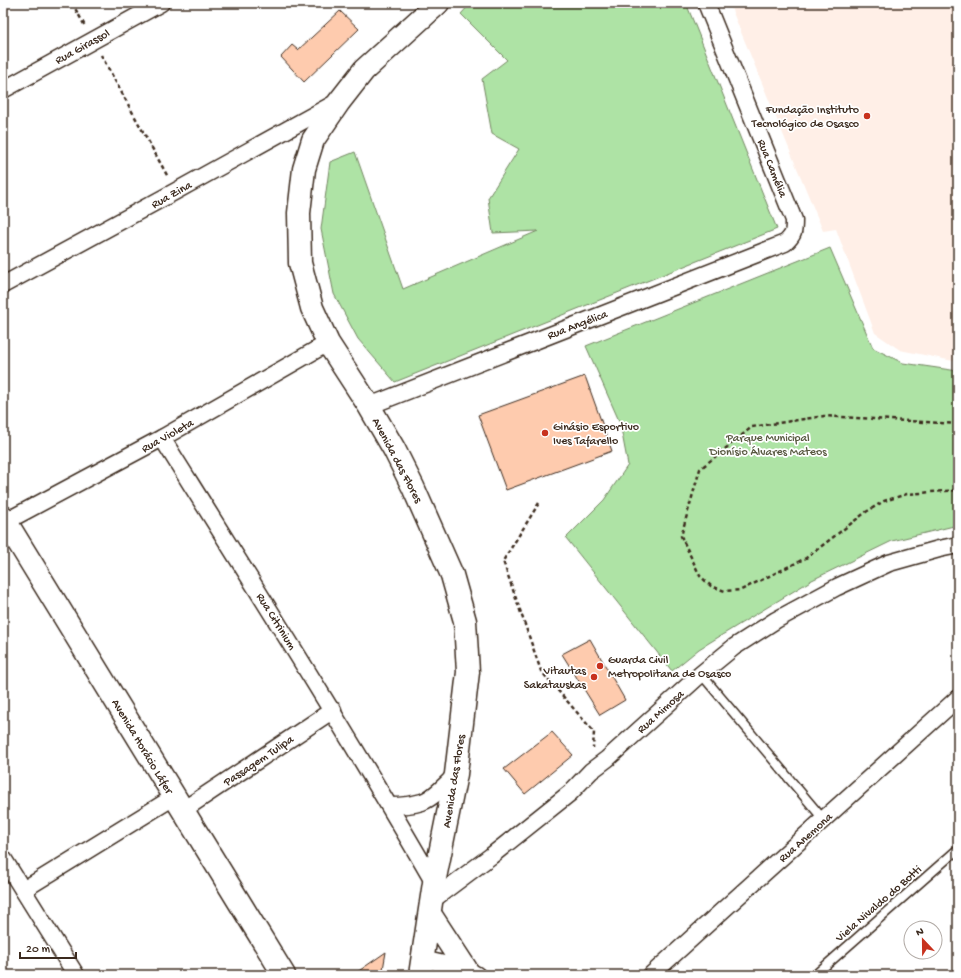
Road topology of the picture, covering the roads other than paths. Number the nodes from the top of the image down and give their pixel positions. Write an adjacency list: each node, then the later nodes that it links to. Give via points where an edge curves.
1 (161, 3): 4 (street, Rua Girassol)
2 (706, 3): 6 (street, Rua Camélia, via 794,220 794,232)
3 (431, 5): 5 (main road, Avenida das Flores, via 364,70)
4 (3, 90)
5 (339, 102): 7 (street, Rua Zina); 8 (main road, Avenida das Flores, via 313,140 304,169 299,213 300,263 312,308)
6 (785, 243): 9 (street, Rua Angélica)
7 (3, 285)
8 (328, 343): 9 (main road, Avenida das Flores); 10 (street, Rua Violeta)
9 (368, 406): 16 (main road, Avenida das Flores, via 413,487 452,575 465,621 468,672)
10 (162, 438): 11 (street, Rua Violeta); 15 (street, Rua Citrinium)
11 (4, 520): 17 (main road, Avenida Horácio Láfer)
12 (958, 545): 13 (street, Rua Mimosa, via 889,563 837,587 776,620 734,647)
13 (701, 674): 19 (lane); 23 (street, Rua Mimosa, via 591,771 570,793)
14 (958, 698): 19 (street, Rua Anemona)
15 (333, 710): 17 (street, Passagem Tulipa); 18 (street, Rua Citrinium)
16 (456, 774): 18 (street, via 424,802); 23 (main road, Avenida das Flores)
17 (178, 804): 22 (street, Passagem Tulipa); 27 (main road, Avenida Horácio Láfer)
18 (390, 806): 23 (street, Rua Citrinium)
19 (824, 820): 28 (street, Rua Anemona)
20 (958, 849): 29 (lane, Viela Nivaldo do Botti)
21 (3, 858): 22 (street)
22 (23, 890): 26 (street)
23 (432, 899): 24 (main road, Avenida das Flores); 25 (main road)
24 (421, 967): 25 (street)
25 (463, 973)
26 (76, 975)
27 (284, 975)
28 (651, 975)
29 (815, 975)

